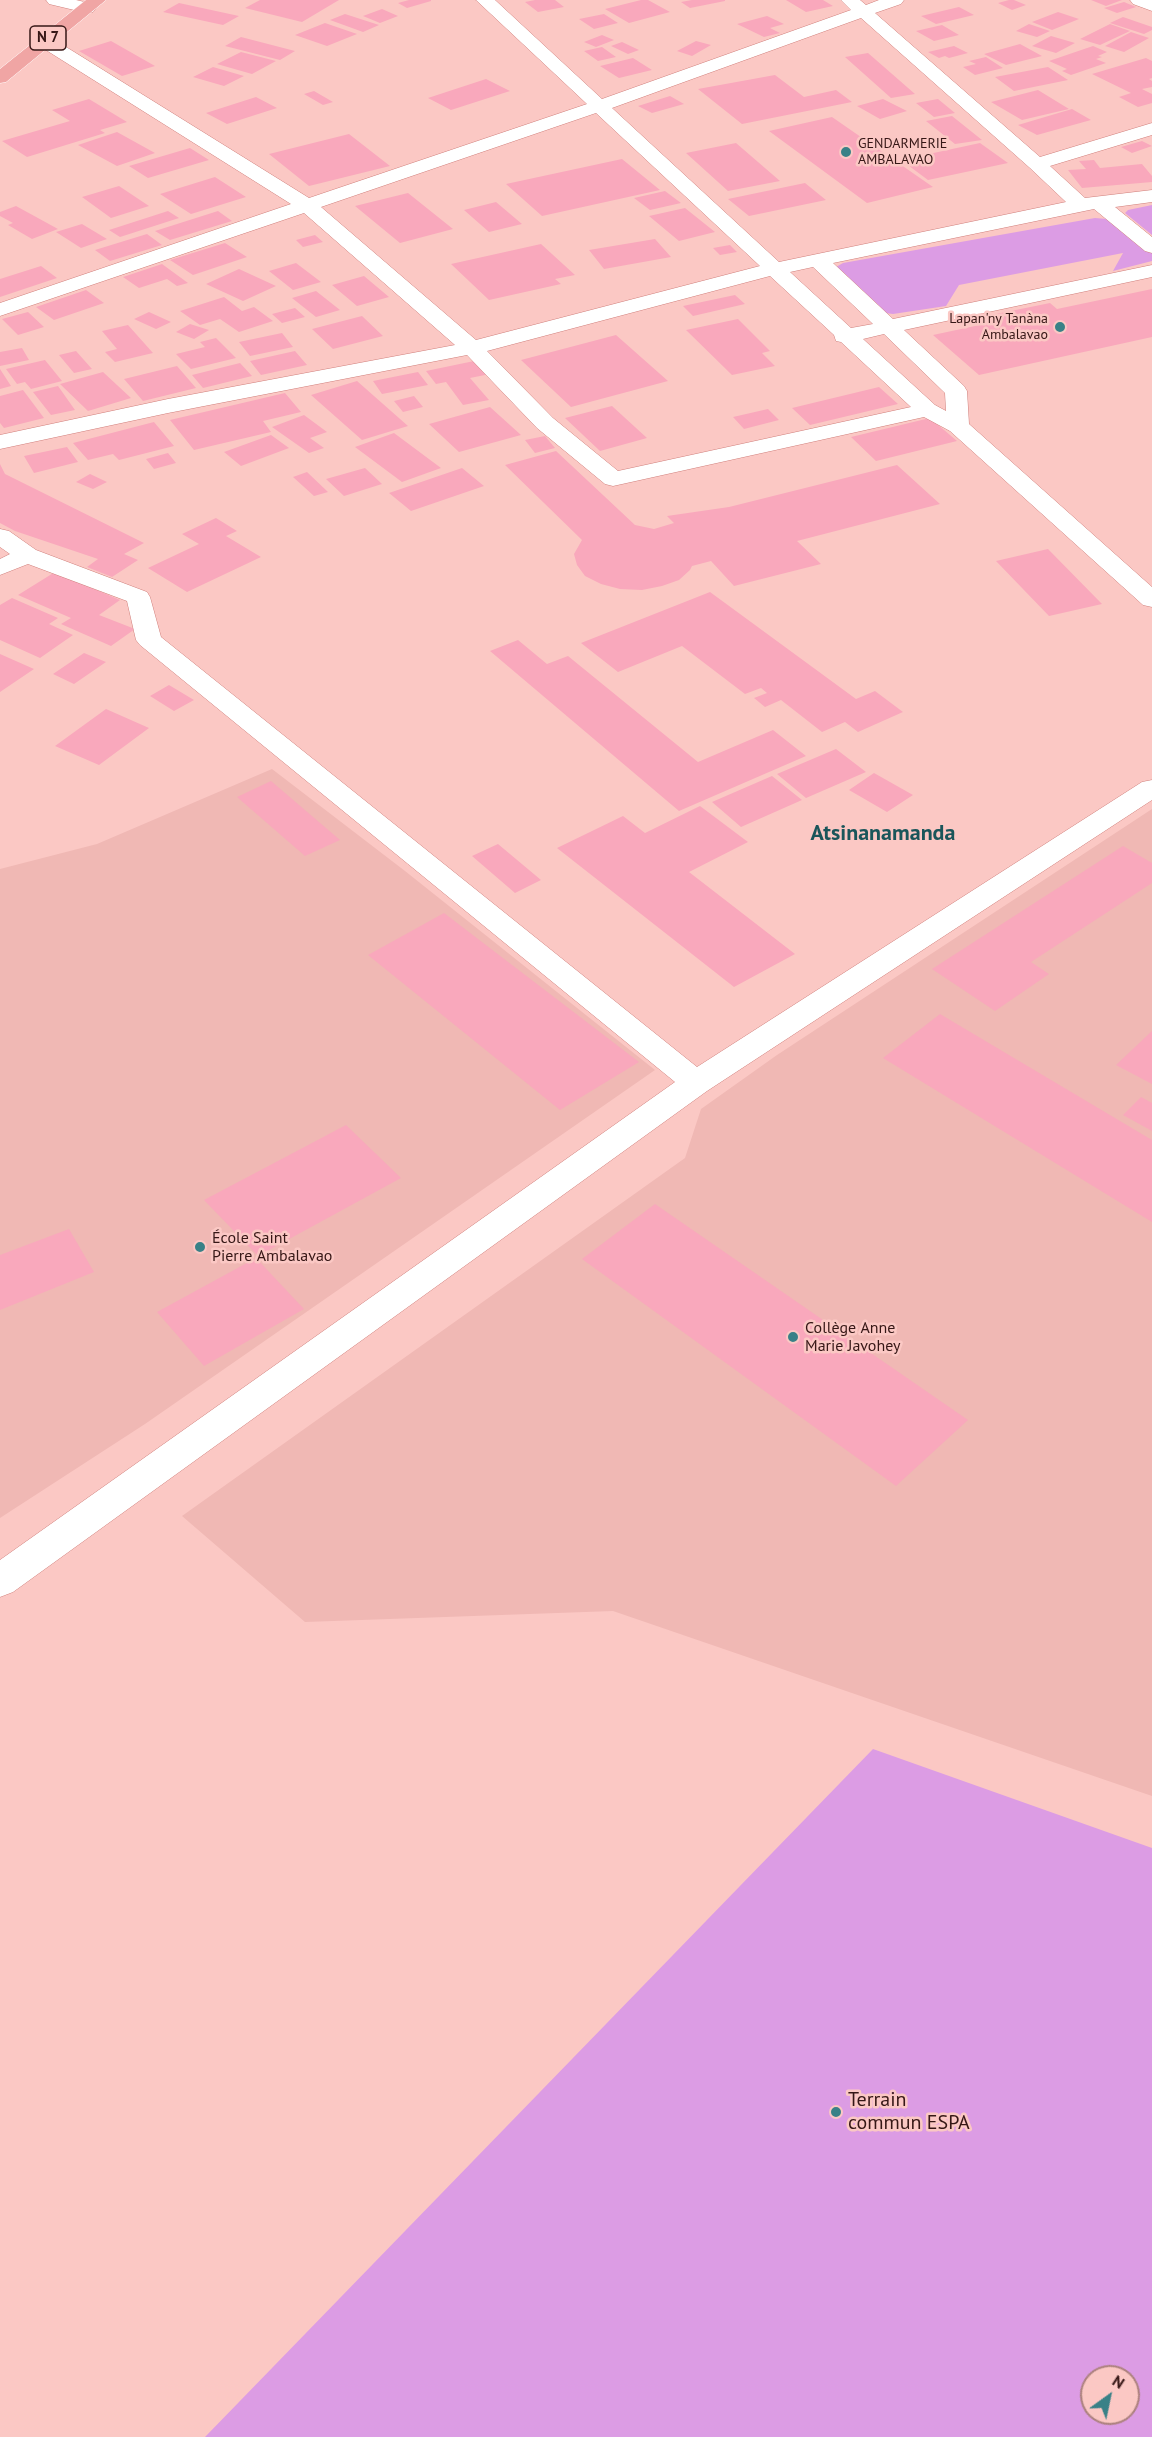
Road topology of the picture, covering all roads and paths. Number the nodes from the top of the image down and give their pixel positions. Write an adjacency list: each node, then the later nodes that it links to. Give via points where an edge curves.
1 (55, 0): 5 (street)
2 (486, 0): 10 (street)
3 (895, 0): 6 (street)
4 (1139, 0): 7 (street)
5 (92, 4): 8 (main road, N 7)
6 (857, 6): 10 (street); 12 (street)
7 (1152, 6)
8 (44, 41): 9 (main road, N 7); 15 (street)
9 (0, 78)
10 (600, 106): 15 (street); 18 (street)
11 (1152, 129): 12 (street)
12 (1037, 164): 14 (street)
13 (1152, 196): 14 (street)
14 (1089, 204): 16 (street); 17 (street)
15 (306, 205): 20 (street); 23 (street)
16 (1152, 247)
17 (818, 260): 18 (street); 21 (street)
18 (773, 269): 22 (street); 23 (street)
19 (1152, 271): 21 (street)
20 (0, 310)
21 (887, 327): 22 (street); 25 (street, via 956,391)
22 (844, 336): 24 (street)
23 (472, 348): 24 (street, via 545,423 612,479); 26 (street)
24 (927, 410): 25 (street)
25 (958, 426): 30 (street)
26 (0, 442)
27 (0, 536): 28 (street)
28 (27, 555): 29 (street); 32 (street, via 138,597 149,640)
29 (0, 568)
30 (1152, 600)
31 (1152, 788): 32 (street)
32 (696, 1083): 33 (street)
33 (0, 1581)

